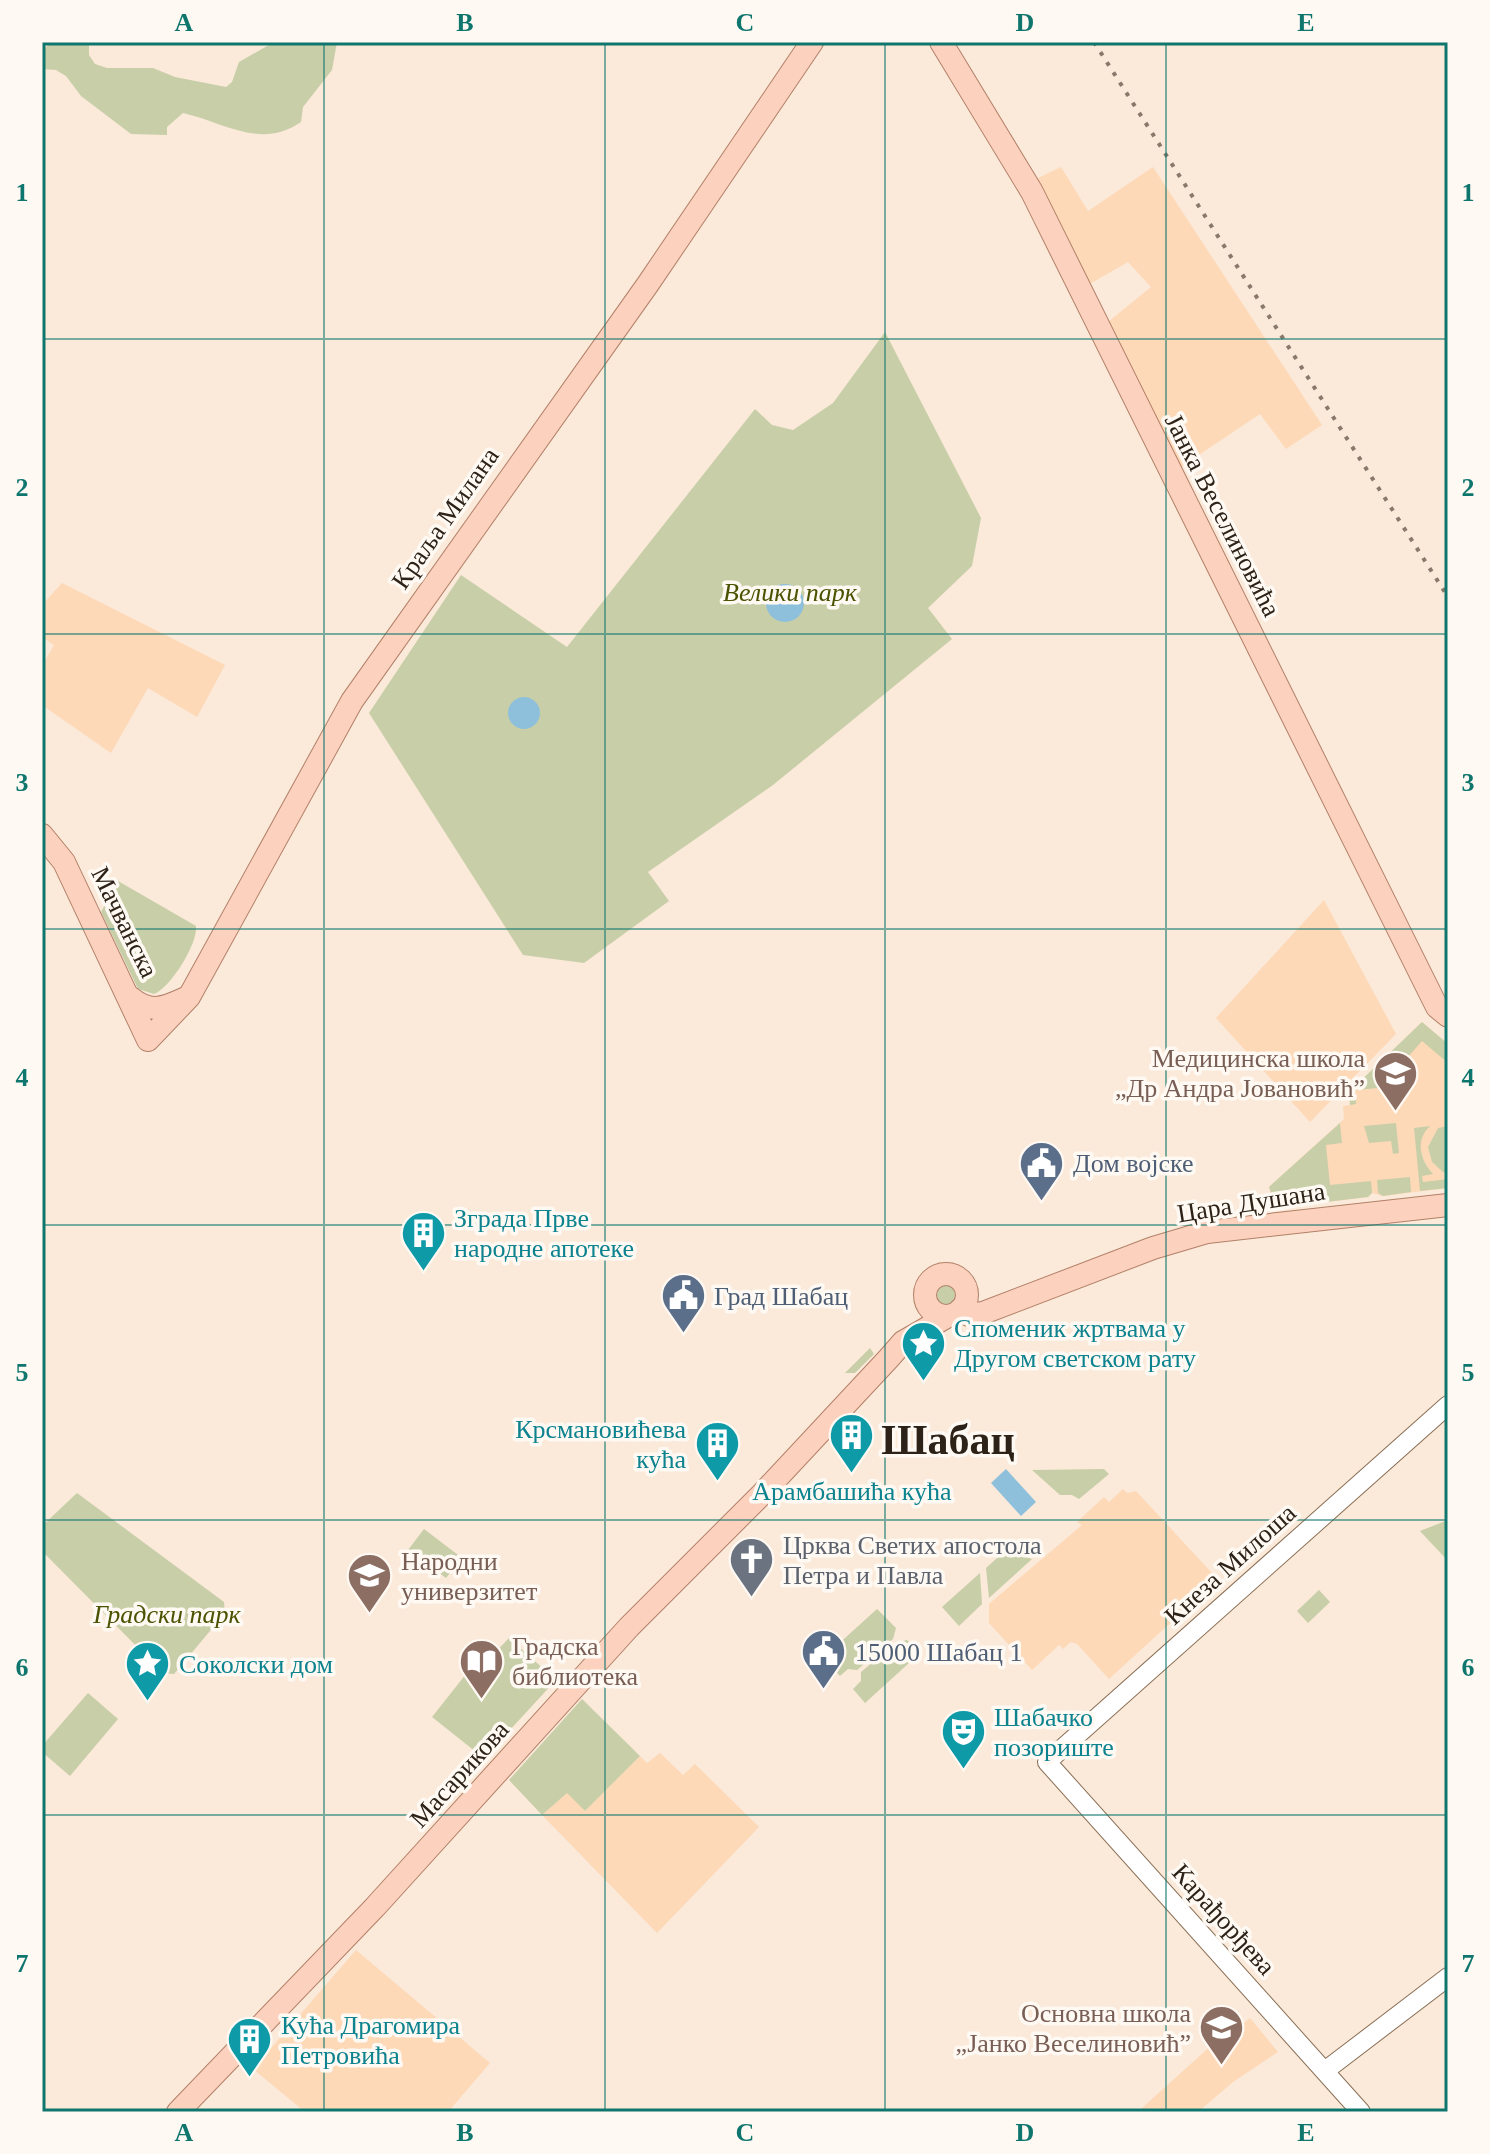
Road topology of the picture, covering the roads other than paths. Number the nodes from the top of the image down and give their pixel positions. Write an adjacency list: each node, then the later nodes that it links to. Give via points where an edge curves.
1 (812, 42): 4 (main road, Краља Милана, via 351,703)
2 (941, 42): 6 (main road, Јанка Веселиновића, via 1032,192 1340,816 1437,1007)
3 (42, 835): 5 (main road, Мачванска, via 64,862)
4 (189, 997): 5 (main road, via 149,1009); 7 (main road, Краља Милана)
5 (131, 998): 7 (main road, Мачванска)
6 (1448, 1016)
7 (148, 1040)
8 (1448, 1205): 10 (main road, Цара Душана, via 1207,1232)
9 (965, 1288): 10 (main road, Цара Душана, via 987,1297); 11 (main road, via 955,1276 937,1276 927,1286); 12 (main road, via 966,1300)
10 (1023, 1295): 12 (main road, Цара Душана, via 983,1313)
11 (925, 1300): 12 (main road, via 931,1310); 13 (main road, Цара Душана)
12 (954, 1313): 13 (main road, Цара Душана)
13 (903, 1342): 15 (main road, Цара Душана)
14 (1448, 1405): 16 (street, Кнеза Милоша)
15 (780, 1474): 19 (main road, Масарикова, via 629,1627 375,1907)
16 (1047, 1762): 18 (street, Карађорђева)
17 (1448, 1977): 18 (street)
18 (1326, 2070): 20 (street, Карађорђева)
19 (178, 2112)
20 (1361, 2112)

